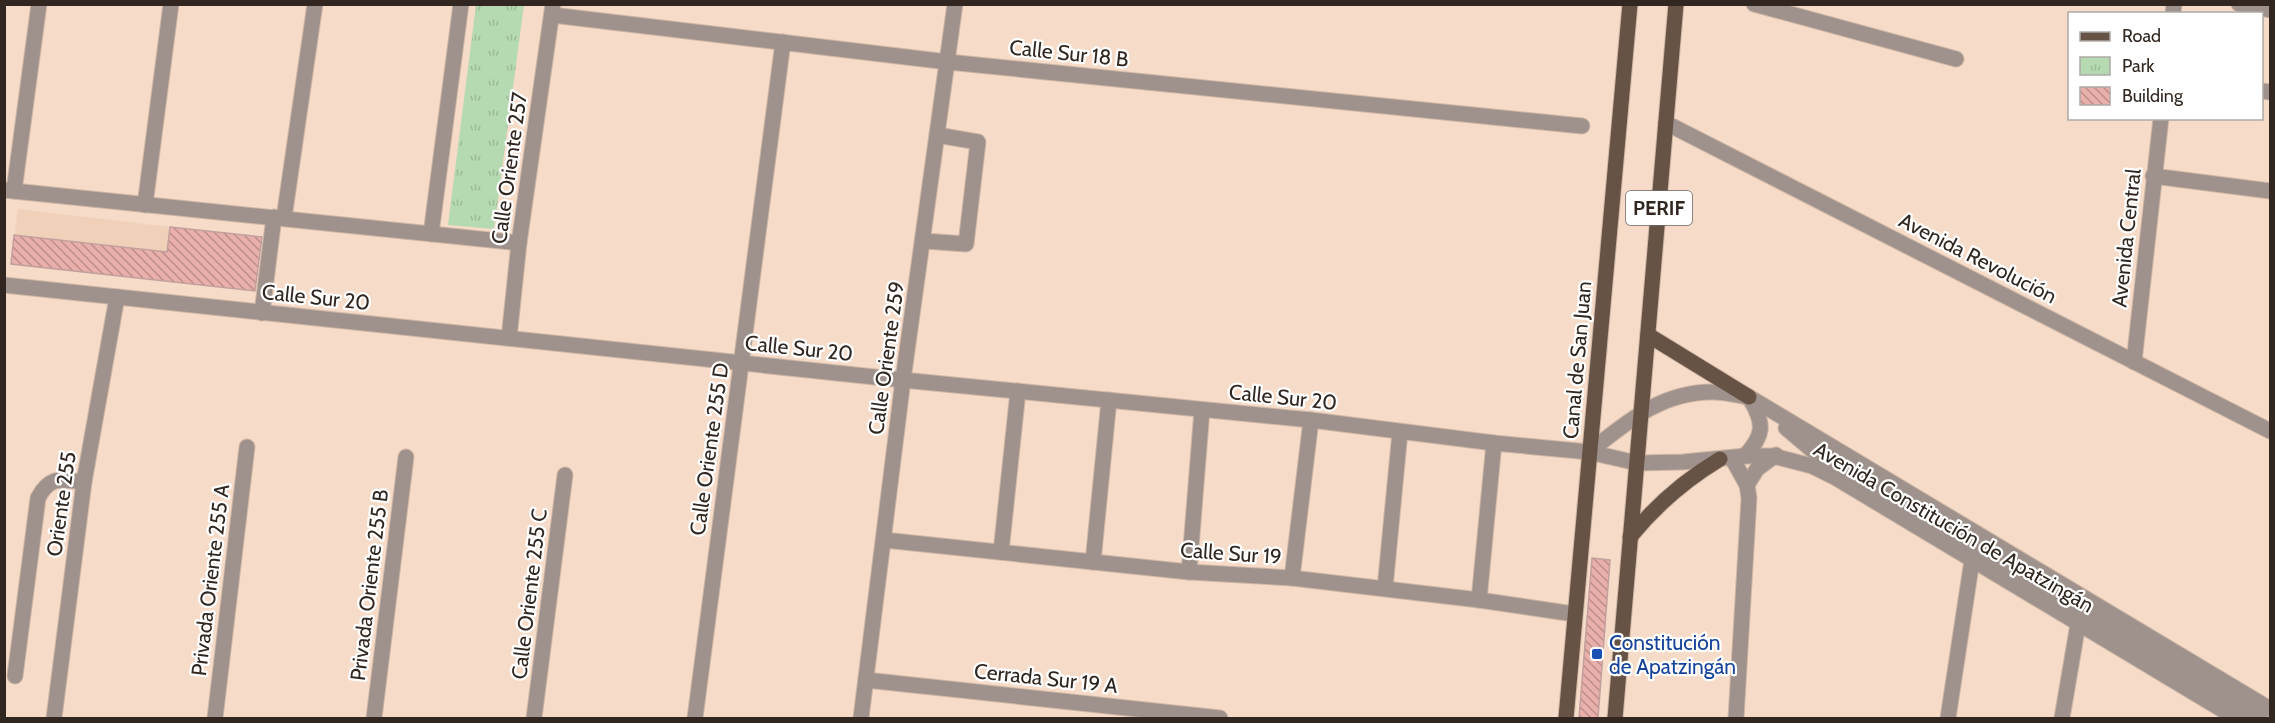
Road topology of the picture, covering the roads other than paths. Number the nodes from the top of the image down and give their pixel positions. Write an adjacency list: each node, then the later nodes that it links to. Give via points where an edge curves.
1 (39, 4): 20 (street)
2 (171, 4): 22 (street)
3 (315, 4): 23 (street)
4 (461, 4): 24 (street)
5 (955, 4): 14 (street, Calle Oriente 259)
6 (1630, 4): 46 (main road, Canal de San Juan / PERIF)
7 (1676, 4): 16 (main road, PERIF)
8 (1754, 4): 13 (street)
9 (2240, 4): 11 (street)
10 (552, 10): 12 (street, Calle Sur 18 B); 26 (street, Calle Oriente 257)
11 (2271, 10)
12 (783, 42): 14 (street, Calle Sur 18 B); 33 (street, Calle Oriente 255 D)
13 (1956, 59)
14 (948, 62): 17 (street, Calle Sur 18 B); 18 (street, Calle Oriente 259)
15 (2161, 120): 19 (street, Avenida Central)
16 (1666, 123): 30 (main road, PERIF); 32 (street, Avenida Revolución)
17 (1582, 126)
18 (937, 135): 25 (street, Calle Oriente 259); 25 (street, via 978,142 966,244)
19 (2153, 176): 21 (street); 32 (street, Avenida Central)
20 (10, 191): 22 (street)
21 (2271, 191)
22 (145, 205): 23 (street)
23 (279, 217): 24 (street); 29 (street)
24 (431, 234): 26 (street)
25 (924, 241): 34 (street, Calle Oriente 259)
26 (519, 243): 31 (street, Calle Oriente 257)
27 (4, 285): 28 (street, Calle Sur 20)
28 (117, 297): 29 (street, Calle Sur 20); 52 (street, Oriente 255)
29 (262, 313): 31 (street, Calle Sur 20)
30 (1647, 335): 36 (main road); 39 (main road, PERIF)
31 (509, 338): 33 (street, Calle Sur 20)
32 (2134, 362): 41 (street, Avenida Revolución)
33 (741, 363): 34 (street, Calle Sur 20); 72 (street, Calle Oriente 255 D)
34 (903, 380): 35 (street, Calle Sur 20); 55 (street, Calle Oriente 259)
35 (1018, 391): 37 (street, Calle Sur 20); 56 (street)
36 (1749, 397): 39 (street, Avenida Constitución de Apatzingán, via 1713,392 1689,394); 45 (street, Avenida Constitución de Apatzingán); 49 (street, via 1759,414 1761,432 1755,444); 67 (street, Avenida Constitución de Apatzingán)
37 (1109, 400): 38 (street, Calle Sur 20); 58 (street)
38 (1202, 410): 40 (street, Calle Sur 20); 59 (street)
39 (1641, 412): 46 (street, Avenida Constitución de Apatzingán); 50 (main road, PERIF)
40 (1311, 420): 42 (street, Calle Sur 20); 60 (street)
41 (2271, 431)
42 (1400, 432): 43 (street, Calle Sur 20); 61 (street)
43 (1494, 443): 46 (street, Calle Sur 20); 62 (street)
44 (247, 447): 69 (street, Privada Oriente 255 A)
45 (1812, 450): 47 (street, via 1792,450); 81 (street, Avenida Constitución de Apatzingán)
46 (1589, 452): 50 (street, Avenida Constitución de Apatzingán); 63 (main road, Canal de San Juan / PERIF)
47 (1773, 456): 49 (street, Avenida Constitución de Apatzingán); 53 (street, via 1757,469); 57 (street, Avenida Constitución de Apatzingán, via 1820,470)
48 (406, 457): 70 (street, Privada Oriente 255 B)
49 (1732, 457): 50 (street, Avenida Constitución de Apatzingán); 53 (street); 54 (main road, via 1690,479 1662,501)
50 (1637, 464): 54 (main road, PERIF)
51 (565, 475): 71 (street, Calle Oriente 255 C)
52 (84, 482): 65 (street, via 57,479 45,486 38,498); 68 (street, Oriente 255)
53 (1747, 485): 77 (street)
54 (1630, 537): 76 (main road, PERIF)
55 (884, 540): 56 (street, Calle Sur 19); 66 (street, Calle Oriente 259)
56 (1001, 552): 58 (street, Calle Sur 19)
57 (1972, 560): 64 (street, Avenida Constitución de Apatzingán); 78 (street)
58 (1093, 562): 59 (street, Calle Sur 19)
59 (1189, 572): 60 (street, Calle Sur 19)
60 (1292, 578): 61 (street, Calle Sur 19)
61 (1385, 588): 62 (street, Calle Sur 19)
62 (1479, 600): 63 (street, Calle Sur 19)
63 (1574, 614): 75 (main road, Canal de San Juan / PERIF)
64 (2078, 624): 79 (street); 80 (street, Avenida Constitución de Apatzingán)
65 (15, 676)
66 (866, 680): 73 (street, Calle Oriente 259); 74 (street, Cerrada Sur 19 A)
67 (2271, 709)
68 (54, 718)
69 (215, 718)
70 (374, 718)
71 (534, 718)
72 (695, 718)
73 (861, 718)
74 (1220, 718)
75 (1566, 718)
76 (1615, 718)
77 (1736, 718)
78 (1948, 718)
79 (2062, 718)
80 (2236, 718)
81 (2260, 718)

